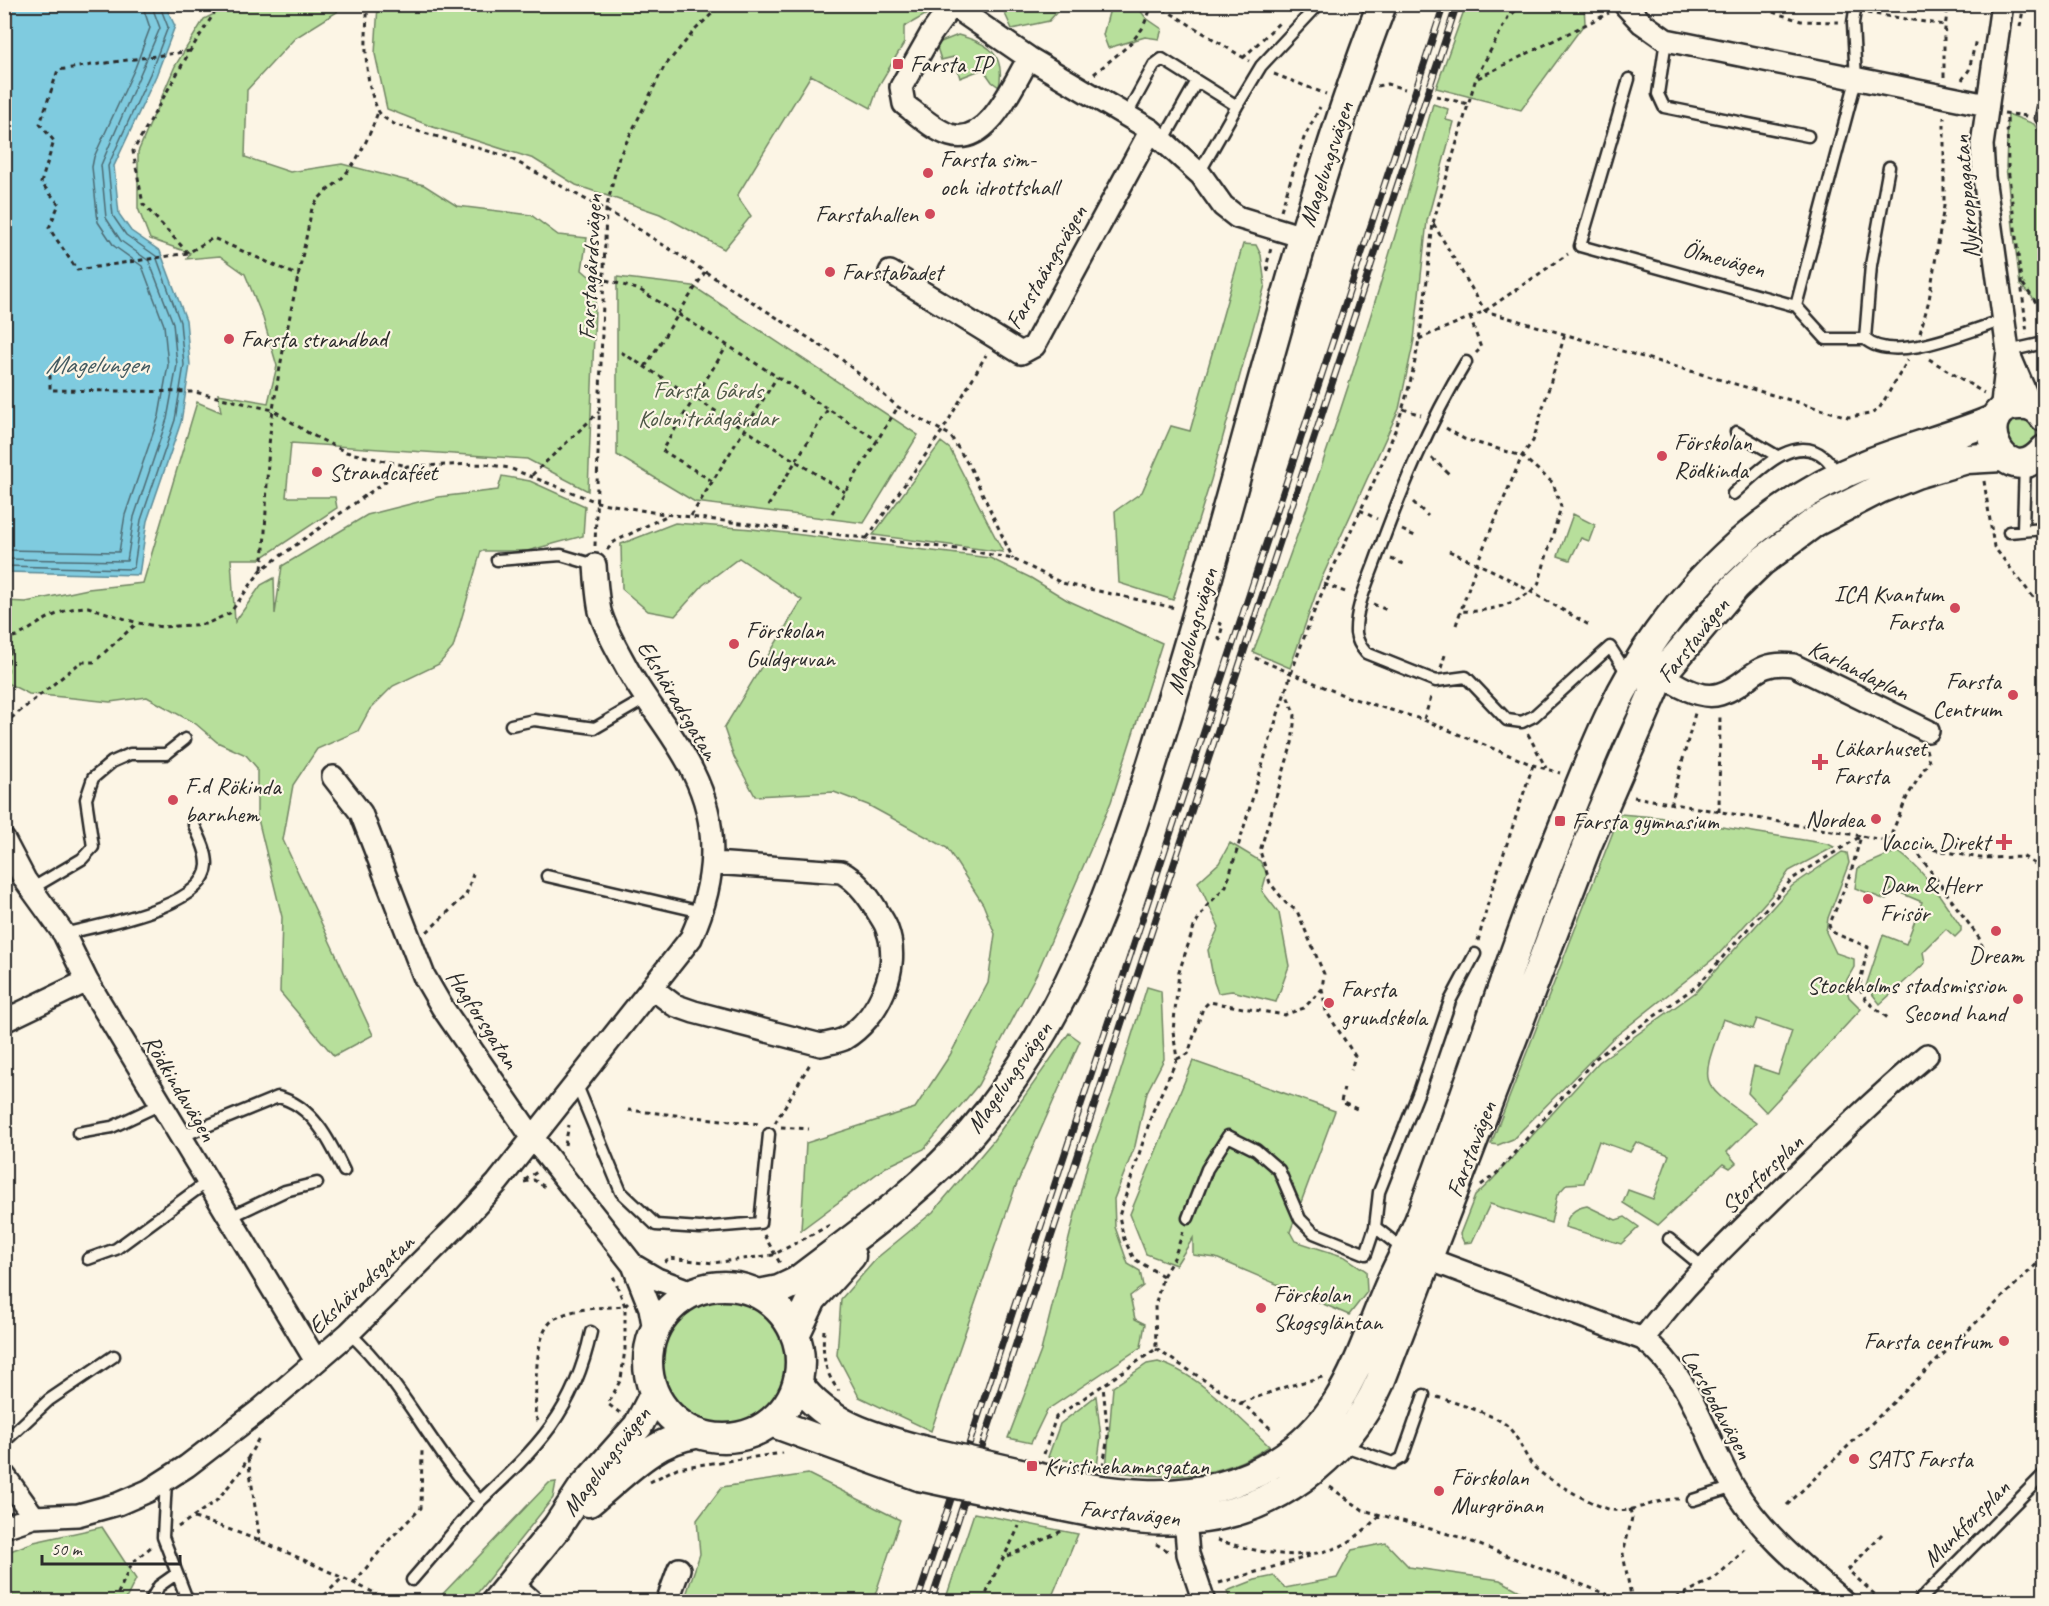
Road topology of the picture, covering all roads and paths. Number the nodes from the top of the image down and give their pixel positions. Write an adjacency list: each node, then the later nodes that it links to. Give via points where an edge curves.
1 (220, 4): 22 (path)
2 (368, 4): 38 (path, via 365,38)
3 (722, 4): 45 (path, Farstagårdsvägen, via 664,67 620,157)
4 (1154, 4): 24 (path); 31 (path, via 1142,29 1097,69)
5 (1319, 4): 25 (lane)
6 (1382, 4): 48 (street, Magelungsvägen, via 1334,134)
7 (1515, 4): 16 (path)
8 (1522, 4): 16 (path)
9 (1747, 4): 15 (path, via 1801,21)
10 (1948, 4): 18 (path)
11 (2002, 4): 37 (street, Nykroppagatan)
12 (2024, 4): 19 (path)
13 (952, 5): 23 (street); 23 (street, via 901,87 904,104 924,119 950,135 972,136 988,124)
14 (1626, 5): 21 (street, via 1642,23); 26 (path)
15 (1854, 13): 18 (path); 28 (lane)
16 (1510, 15): 26 (path)
17 (1284, 19): 24 (path)
18 (1945, 25): 30 (path)
19 (2019, 35)
20 (1976, 37): 30 (path, via 1963,80)
21 (1666, 40): 28 (street); 42 (lane, via 1658,94 1664,107)
22 (190, 51): 50 (path, via 133,151 143,204); 50 (path, via 58,70 40,124 54,141 41,183 59,204 49,228 77,270)
23 (1029, 58): 31 (street)
24 (1243, 58): 25 (path)
25 (1261, 66): 36 (lane); 47 (path, via 1285,80 1331,96 1316,110 1304,138)
26 (1476, 78): 34 (path)
27 (1629, 79): 49 (lane)
28 (1856, 80): 30 (street); 57 (lane)
29 (1197, 81): 36 (lane); 39 (lane, via 1162,59 1154,65); 41 (lane)
30 (1949, 86): 37 (street); 70 (path, via 1944,206 1929,300)
31 (1082, 89): 39 (street)
32 (1436, 96): 34 (path)
33 (2044, 103): 40 (lane)
34 (1468, 104): 46 (path)
35 (2008, 104): 37 (path)
36 (1237, 106): 44 (lane)
37 (1993, 110): 40 (path); 56 (path, via 2008,167); 62 (street, Nykroppagatan, via 1982,145)
38 (378, 112): 45 (path, via 396,125 506,156); 53 (path, via 360,156 312,208)
39 (1126, 116): 41 (street)
40 (2043, 119)
41 (1157, 136): 44 (street); 64 (street, Farstaängsvägen, via 1034,346 1021,353)
42 (1808, 136)
43 (1889, 166): 66 (lane, via 1871,265)
44 (1199, 173): 47 (street, via 1223,206 1238,217)
45 (606, 210): 51 (path); 54 (path, Farstagårdsvägen)
46 (1433, 223): 58 (path); 65 (path)
47 (1275, 229): 48 (street); 55 (path, via 1267,264)
48 (1303, 237): 190 (street, Magelungsvägen, via 1187,651 1104,909 1047,1027 999,1097 972,1133)
49 (1580, 246): 57 (lane, Ölmevägen); 58 (path)
50 (188, 253): 53 (path, via 213,238)
51 (705, 271): 60 (path); 78 (path, via 840,358)
52 (890, 272): 64 (street, Farstaängsvägen)
53 (299, 276): 81 (path)
54 (605, 280): 60 (path, via 640,290); 83 (path, Farstagårdsvägen)
55 (1270, 280)
56 (2022, 282): 59 (path); 69 (path)
57 (1796, 306): 66 (lane, via 1826,339)
58 (1485, 311): 61 (path); 63 (path)
59 (2044, 314)
60 (678, 315): 68 (path); 75 (path)
61 (1470, 317): 65 (path); 73 (path, via 1481,348)
62 (2004, 320): 70 (lane); 71 (street, Nykroppagatan)
63 (1565, 334): 70 (path, via 1848,417 1879,409); 91 (path, via 1533,441)
64 (996, 338): 87 (path)
65 (1419, 339): 79 (path)
66 (1865, 339): 70 (lane, via 1873,346)
67 (2044, 343): 69 (lane)
68 (727, 346): 76 (path); 77 (path)
69 (2029, 346): 71 (lane)
70 (1915, 349): 80 (path)
71 (2008, 351): 80 (street, Nykroppagatan); 84 (street, Nykroppagatan)
72 (621, 352): 75 (path)
73 (1466, 362): 85 (lane)
74 (50, 366): 81 (path, via 50,390 195,392)
75 (645, 367): 77 (path)
76 (777, 377): 82 (path); 86 (path)
77 (695, 398): 86 (path); 100 (path, via 662,450)
78 (898, 407): 87 (path); 89 (path)
79 (1403, 408): 85 (path); 105 (path)
80 (1995, 409): 84 (street, Farstavägen, via 2016,405); 93 (street, via 1991,432 1994,447); 98 (street, Farstavägen)
81 (273, 410): 95 (path, via 346,452); 120 (path)
82 (828, 410): 89 (path); 94 (path)
83 (599, 412): 97 (path); 119 (path, Farstagårdsvägen)
84 (2041, 413)
85 (1434, 420): 90 (lane); 91 (path, via 1464,439)
86 (745, 429): 94 (path); 100 (path)
87 (943, 430): 114 (path); 116 (path, via 971,469)
88 (1736, 432): 92 (lane)
89 (877, 440): 101 (path)
90 (1422, 449): 96 (path); 102 (lane)
91 (1522, 456): 118 (path); 122 (path, via 1553,483 1561,507 1538,585)
92 (1777, 456): 98 (lane, via 1802,448 1824,456); 103 (lane)
93 (2024, 457): 111 (lane); 131 (street, Farstavägen, via 1967,459 1916,474 1815,522 1761,562)
94 (796, 461): 101 (path); 104 (path)
95 (407, 466)
96 (1449, 474)
97 (532, 475)
98 (1838, 477): 131 (street, Farstavägen, via 1747,537 1698,584)
99 (1983, 479): 125 (path, via 1994,547)
100 (712, 481): 109 (path)
101 (845, 492): 106 (path)
102 (1403, 492): 108 (path); 110 (lane)
103 (1733, 494)
104 (768, 506)
105 (1360, 510): 110 (path); 121 (path)
106 (832, 513)
107 (670, 514): 119 (path, via 614,542)
108 (1428, 516)
109 (690, 517)
110 (1388, 524): 123 (lane)
111 (2023, 529): 112 (lane); 113 (lane)
112 (2044, 529)
113 (2009, 532)
114 (867, 538)
115 (1449, 551): 118 (path)
116 (1013, 559)
117 (497, 560): 119 (lane, via 561,555)
118 (1477, 563): 122 (path); 124 (path)
119 (595, 565): 136 (street, Ekshäradsgatan, via 600,612)
120 (262, 569)
121 (1324, 584): 123 (path); 132 (path)
122 (1531, 592): 124 (path, via 1495,608); 128 (path)
123 (1362, 599): 138 (lane, via 1356,631 1366,653 1436,681 1466,677 1508,720)
124 (1461, 610): 127 (path)
125 (2044, 611)
126 (138, 623): 139 (path, via 94,662 81,662)
127 (1456, 625)
128 (1589, 625)
129 (11, 638): 135 (path)
130 (1255, 658): 132 (path)
131 (1651, 667): 134 (street); 138 (lane, Farstavägen, via 1623,666 1610,647 1534,716); 198 (street, Farstavägen, via 1590,756 1535,894 1422,1215)
132 (1291, 673): 133 (path); 143 (path, via 1348,697 1424,720)
133 (1286, 693): 167 (path, via 1295,715 1292,743 1260,851 1270,883 1297,911 1324,974); 172 (path, via 1226,886 1194,927 1179,972 1173,1031)
134 (1700, 694): 141 (street, Karlandaplan, via 1719,694 1769,665 1793,664); 148 (path)
135 (4, 699)
136 (645, 699): 140 (lane, via 595,728 534,720); 155 (street, Ekshäradsgatan, via 693,771 708,808)
137 (1720, 712): 149 (path)
138 (1521, 722): 144 (path)
139 (4, 724)
140 (511, 725)
141 (1926, 735): 153 (path, via 1929,761 1907,797)
142 (185, 739): 159 (lane, via 166,754 130,754 112,762 93,778 86,799 93,847 82,859)
143 (1533, 765): 144 (path); 163 (path)
144 (1546, 769): 145 (path)
145 (1560, 773)
146 (333, 777): 162 (street, Hagforsgatan, via 361,813)
147 (1629, 796): 148 (path)
148 (1671, 805): 149 (path)
149 (1719, 812): 151 (path)
150 (194, 825): 161 (lane, via 207,864 195,889 178,901)
151 (1861, 836): 153 (path); 168 (path, via 1829,926 1834,933 1868,946 1859,987 1867,1001); 188 (path, via 1792,879 1698,985 1596,1058 1497,1173)
152 (4, 840): 159 (street, Rödkindavägen)
153 (1888, 842): 154 (path)
154 (1914, 848): 156 (path, via 1996,859 2024,857); 164 (path, via 1979,938)
155 (713, 862): 160 (street, Ekshäradsgatan); 170 (street, via 841,872 852,878 888,930 892,961 884,992 862,1025 842,1040)
156 (2044, 870)
157 (473, 874): 162 (path, via 466,895)
158 (547, 876): 160 (lane)
159 (31, 889): 161 (street, Rödkindavägen)
160 (703, 912): 166 (street, Ekshäradsgatan, via 691,939)
161 (64, 934): 165 (street, Rödkindavägen)
162 (412, 945): 183 (street, Hagforsgatan, via 442,1007)
163 (1475, 954): 195 (lane, via 1450,1001 1379,1192)
164 (1987, 958)
165 (87, 981): 169 (street); 176 (street, Rödkindavägen)
166 (653, 989): 170 (street, via 674,1005); 174 (street, Ekshäradsgatan)
167 (1322, 989): 172 (path, via 1304,1008 1284,1015 1209,1002 1203,1008 1188,1054); 173 (path, via 1326,1011 1355,1056)
168 (1889, 1019)
169 (4, 1021)
170 (821, 1045): 180 (path)
171 (1927, 1055): 204 (street, Storforsplan, via 1880,1094)
172 (1177, 1059): 205 (path, via 1153,1111 1119,1216 1134,1259)
173 (1351, 1070)
174 (576, 1083): 183 (street, Ekshäradsgatan); 194 (lane, via 621,1192 656,1225 700,1228)
175 (1344, 1088): 177 (path, via 1341,1102)
176 (160, 1104): 181 (lane, via 112,1127); 182 (street, Rödkindavägen)
177 (1357, 1109)
178 (628, 1110): 180 (path)
179 (809, 1129): 180 (path)
180 (771, 1130): 194 (lane)
181 (78, 1133)
182 (180, 1137): 184 (lane, via 278,1096 294,1101 309,1114 331,1144); 185 (street, Rödkindavägen)
183 (532, 1137): 203 (street, Hagforsgatan); 210 (street, Ekshäradsgatan, via 461,1222)
184 (344, 1171)
185 (207, 1182): 191 (street, Rödkindavägen); 201 (lane, via 116,1249)
186 (317, 1182): 191 (lane, via 285,1191)
187 (523, 1182): 189 (path, via 534,1180)
188 (1480, 1186)
189 (551, 1195)
190 (898, 1203): 207 (street, Magelungsvägen, via 796,1282); 211 (street, Magelungsvägen, via 812,1299)
191 (228, 1218): 215 (street, Rödkindavägen)
192 (1188, 1218): 195 (lane, via 1207,1169 1228,1136 1256,1150 1279,1170 1300,1219 1314,1233 1366,1254); 205 (path)
193 (837, 1221): 197 (path)
194 (760, 1223): 197 (path, via 760,1232 768,1238)
195 (1375, 1227): 198 (lane)
196 (1669, 1239): 204 (lane)
197 (773, 1255): 200 (path, via 713,1263)
198 (1417, 1255): 212 (street, Larsbodavägen); 224 (street, Farstavägen, via 1350,1383); 229 (street, Farstavägen, via 1367,1410)
199 (2044, 1257): 243 (path)
200 (668, 1258)
201 (88, 1259)
202 (605, 1263): 226 (path, via 625,1306 575,1311 554,1319 540,1336 535,1415)
203 (633, 1265): 206 (street, Hagforsgatan); 208 (street, Hagforsgatan, via 651,1308)
204 (1704, 1268): 212 (street, Storforsplan)
205 (1163, 1276): 213 (path, via 1155,1306)
206 (692, 1292): 207 (street, via 725,1287); 208 (street, via 669,1308)
207 (759, 1294): 211 (street, via 783,1314)
208 (654, 1330): 219 (street, via 648,1361)
209 (591, 1332): 226 (lane, via 584,1365 568,1403)
210 (349, 1333): 215 (street, Ekshäradsgatan); 242 (lane, via 399,1390 459,1478)
211 (795, 1335): 217 (street, via 800,1363)
212 (1643, 1339): 239 (street, Larsbodavägen, via 1671,1367)
213 (1156, 1349): 218 (path); 221 (path)
214 (114, 1356): 227 (lane, via 49,1400)
215 (316, 1361): 237 (street, Ekshäradsgatan, via 261,1409)
216 (1332, 1375): 221 (path, via 1284,1387)
217 (798, 1384): 222 (street, via 783,1411); 233 (street, Farstavägen, via 819,1409)
218 (1103, 1386): 231 (path, via 1056,1417); 234 (path, via 1108,1436)
219 (654, 1395): 225 (street, via 674,1421); 251 (street, Magelungsvägen, via 638,1426 582,1489)
220 (1424, 1395): 229 (lane, via 1402,1458 1393,1463); 245 (path, via 1503,1423 1544,1476 1609,1510)
221 (1241, 1404): 223 (path)
222 (771, 1422): 225 (street, via 754,1432 727,1439); 233 (street, Farstavägen)
223 (1271, 1429)
224 (1315, 1432): 229 (lane); 244 (street, Farstavägen, via 1279,1461)
225 (696, 1434): 251 (street, Magelungsvägen, via 676,1437 657,1446)
226 (544, 1436): 242 (lane)
227 (4, 1443)
228 (420, 1445): 264 (path, via 421,1508)
229 (1341, 1445): 244 (street, Farstavägen, via 1298,1482 1273,1497 1232,1513)
230 (787, 1452): 238 (path, via 677,1468)
231 (1044, 1454)
232 (248, 1456): 255 (path)
233 (920, 1463): 244 (street, Farstavägen, bridge, via 1017,1484 1112,1492)
234 (1101, 1473)
235 (2044, 1474): 279 (lane, Munkforsplan)
236 (4, 1475): 247 (street)
237 (166, 1480): 247 (street, Ekshäradsgatan, via 108,1507 78,1515); 260 (lane, via 163,1537)
238 (648, 1484)
239 (1734, 1486): 241 (lane); 277 (street, Larsbodavägen, via 1750,1512 1786,1552)
240 (1330, 1487): 246 (path, via 1363,1510)
241 (1693, 1500): 245 (path, via 1654,1502)
242 (480, 1501): 263 (lane)
243 (1787, 1505)
244 (1184, 1508): 265 (street, via 1188,1554)
245 (1630, 1509): 267 (path, via 1632,1518 1623,1554)
246 (1382, 1515): 257 (path, via 1343,1545); 266 (path, via 1459,1537)
247 (34, 1517): 250 (street, Ekshäradsgatan)
248 (194, 1518): 255 (path)
249 (1018, 1526): 258 (path)
250 (4, 1527)
251 (557, 1527): 262 (street, Magelungsvägen)
252 (1067, 1528): 258 (path)
253 (1882, 1534): 278 (path, via 1848,1570)
254 (1215, 1539): 257 (path, via 1254,1551)
255 (260, 1542): 261 (path)
256 (1748, 1546): 276 (path, via 1715,1578)
257 (1315, 1554): 265 (path)
258 (1006, 1557): 275 (path)
259 (679, 1569): 274 (street)
260 (176, 1574): 268 (lane, via 159,1586); 269 (lane)
261 (342, 1578): 264 (path); 270 (path)
262 (515, 1579): 272 (street, Magelungsvägen); 273 (lane)
263 (412, 1580)
264 (354, 1583): 271 (path)
265 (1202, 1595)
266 (1616, 1600): 267 (path)
267 (1633, 1601)
268 (150, 1602)
269 (188, 1602)
270 (318, 1602)
271 (394, 1602)
272 (496, 1602)
273 (541, 1602)
274 (668, 1602)
275 (984, 1602)
276 (1668, 1602)
277 (1844, 1602)
278 (1883, 1602)
279 (1918, 1602)

